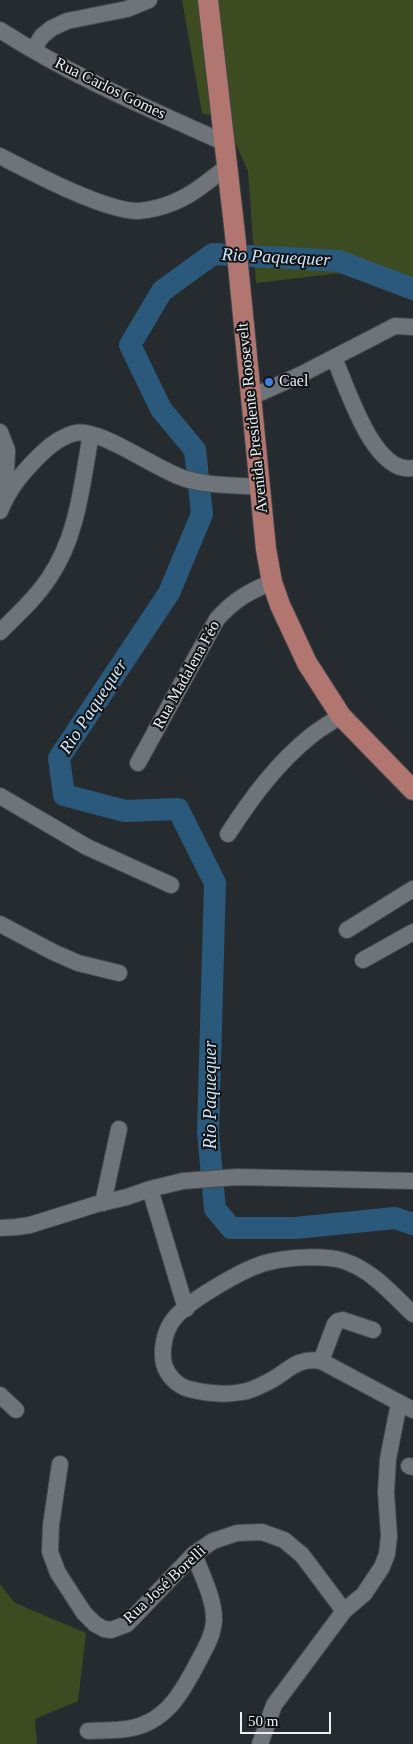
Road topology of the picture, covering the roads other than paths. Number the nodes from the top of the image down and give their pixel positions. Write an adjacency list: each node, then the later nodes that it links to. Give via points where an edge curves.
1 (149, 0): 4 (street, via 127,10 67,21 47,32)
2 (208, 0): 5 (main road, Avenida Presidente Roosevelt)
3 (0, 30): 4 (street, Rua Carlos Gomes)
4 (33, 50): 5 (street, Rua Carlos Gomes)
5 (223, 142): 7 (main road, Avenida Presidente Roosevelt)
6 (0, 156): 7 (street, via 98,202 138,211 171,203 190,194)
7 (227, 168): 10 (main road, Avenida Presidente Roosevelt)
8 (413, 327): 9 (street, via 395,326)
9 (334, 358): 10 (street); 13 (street, via 373,444 383,457 398,467)
10 (251, 397): 14 (main road, Avenida Presidente Roosevelt)
11 (0, 432): 15 (street, via 7,450)
12 (91, 434): 14 (street, via 192,481); 15 (street, via 75,433 48,448 18,478); 17 (street, via 74,522 60,561 38,594)
13 (413, 468)
14 (259, 487): 16 (main road, Avenida Presidente Roosevelt)
15 (2, 505)
16 (272, 582): 18 (main road, Avenida Presidente Roosevelt, via 307,663); 19 (street, Rua Madalena Féo, via 241,596 217,619)
17 (0, 632)
18 (341, 716): 20 (main road, Avenida Presidente Roosevelt); 22 (street, via 290,754 262,785)
19 (138, 763)
20 (413, 790)
21 (0, 796): 23 (street, via 87,847)
22 (228, 834)
23 (171, 885)
24 (413, 889): 26 (street)
25 (0, 924): 29 (street, via 53,952)
26 (347, 930)
27 (413, 932): 28 (street)
28 (363, 960)
29 (119, 973)
30 (118, 1129): 33 (street)
31 (413, 1181): 32 (street, via 237,1178 183,1181)
32 (150, 1189): 33 (street); 35 (street)
33 (103, 1203): 34 (street, via 30,1224)
34 (0, 1228)
35 (186, 1309): 36 (street, via 236,1274 252,1268 269,1262 326,1258 344,1261 358,1268); 38 (street, via 171,1324 162,1355 165,1370 171,1378 188,1389 242,1392 270,1381 302,1361)
36 (413, 1314)
37 (373, 1330): 38 (street, via 338,1321 334,1324)
38 (321, 1361): 40 (street)
39 (0, 1395): 41 (street)
40 (406, 1406): 44 (street, via 388,1459 387,1554 364,1594)
41 (16, 1410)
42 (60, 1464): 43 (street, Rua José Borelli, via 50,1552 58,1573 84,1614 95,1624 111,1630 126,1624)
43 (194, 1554): 44 (street, Rua José Borelli, via 213,1541 237,1533 262,1532 284,1540 302,1555); 45 (street, via 212,1604 214,1621 211,1637 182,1692 167,1710 144,1725)
44 (344, 1611): 46 (street, via 274,1705)
45 (88, 1731)
46 (260, 1744)

